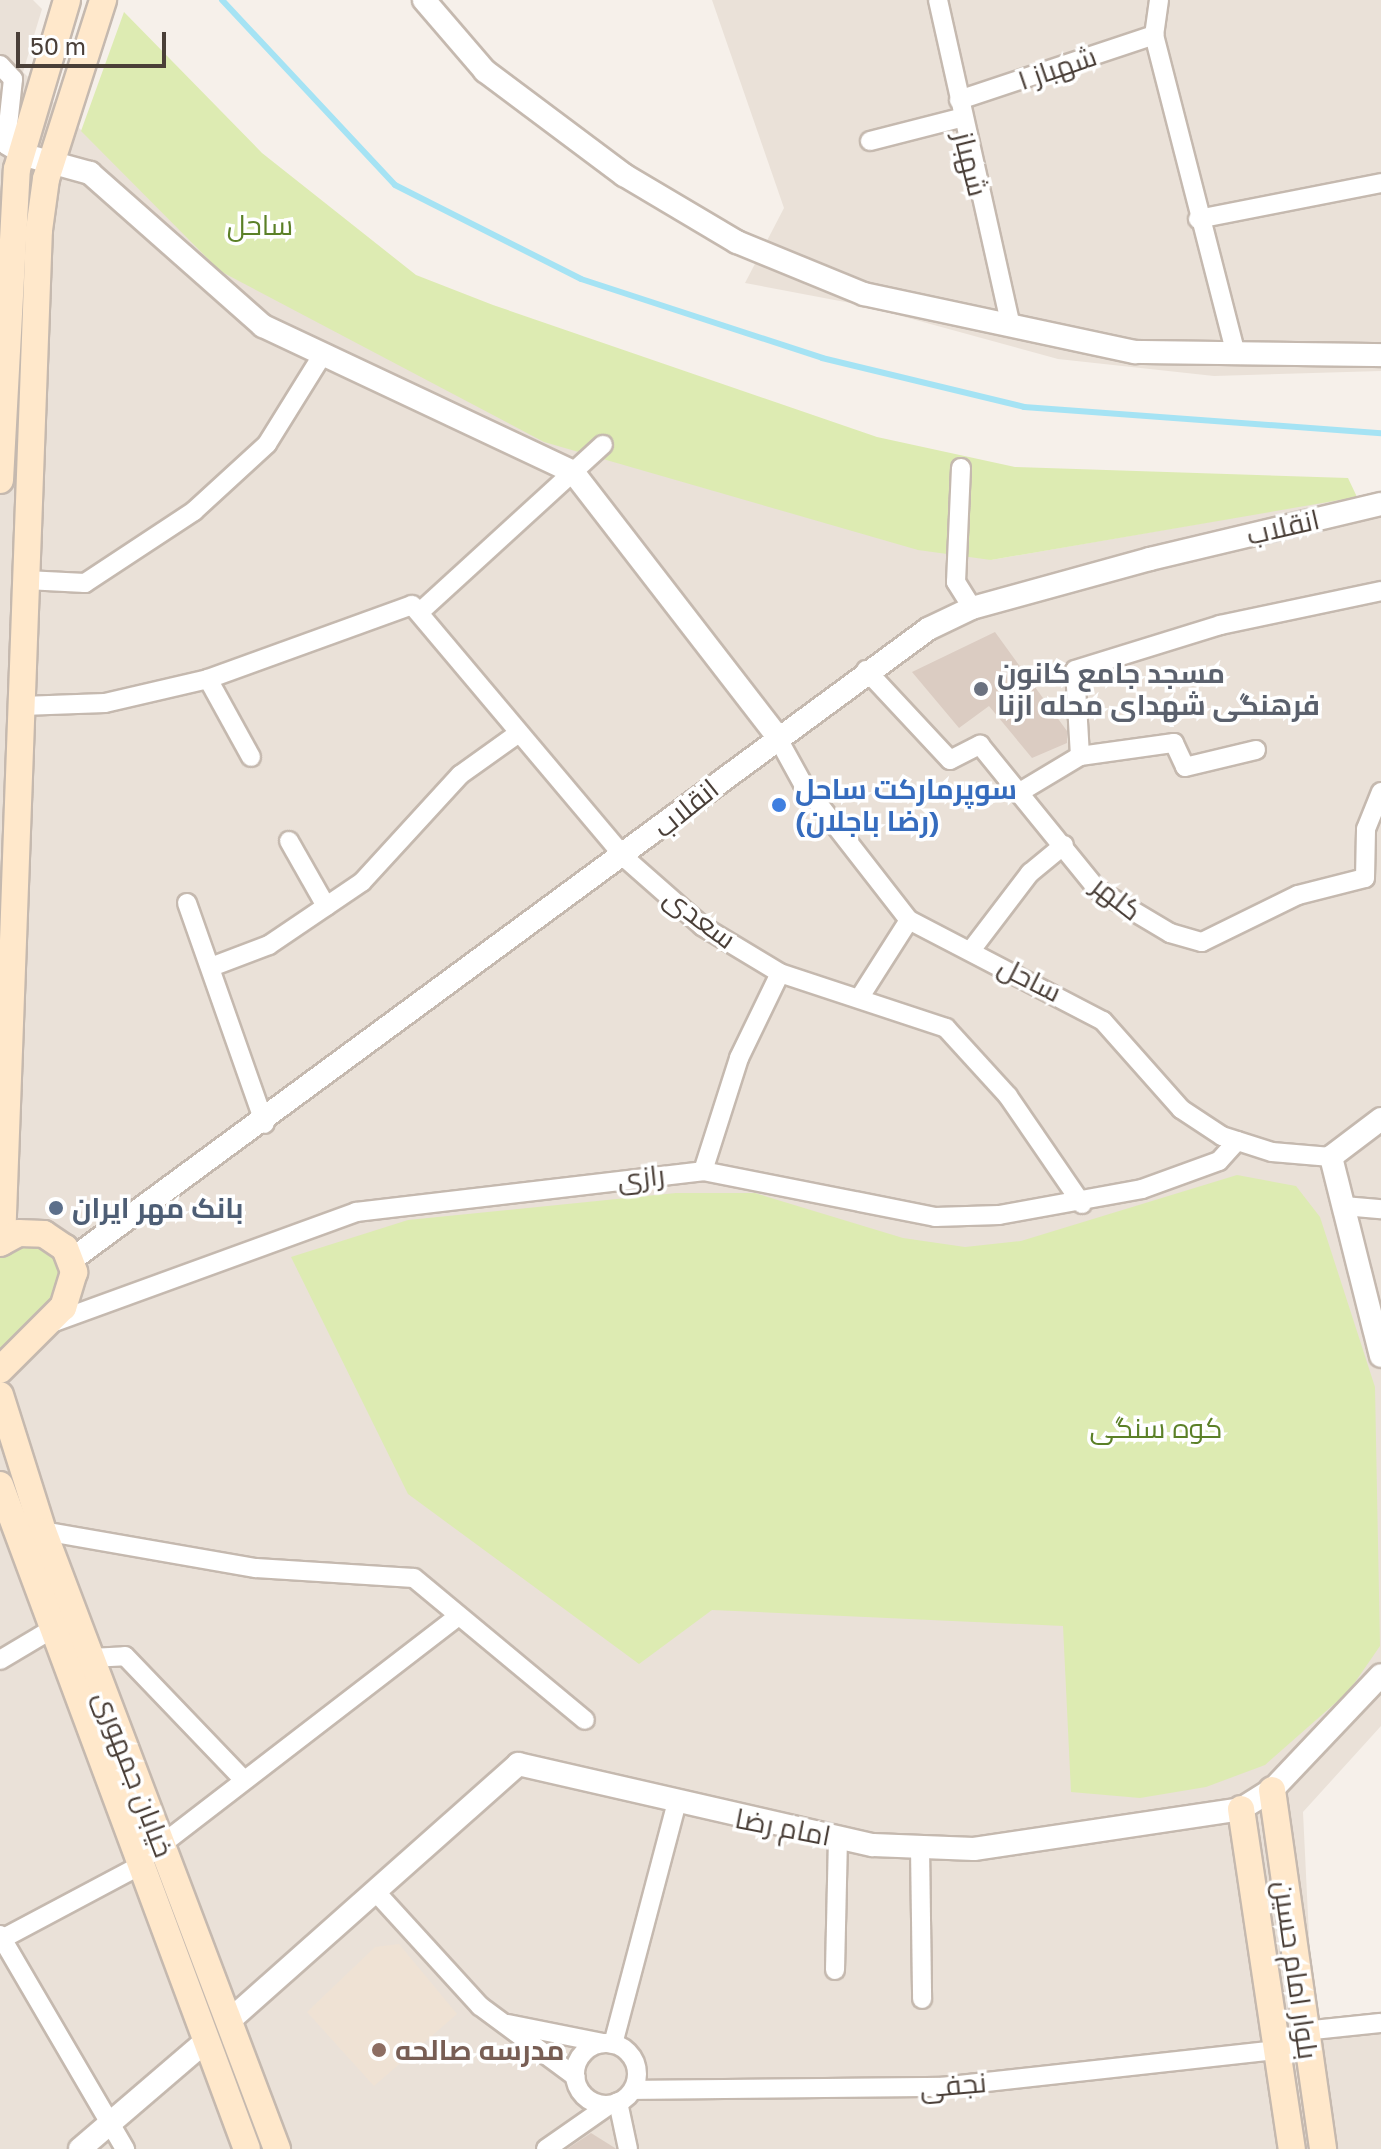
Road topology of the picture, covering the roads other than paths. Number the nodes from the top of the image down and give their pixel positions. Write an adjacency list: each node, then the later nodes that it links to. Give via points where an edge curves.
1 (67, 0): 10 (main road)
2 (103, 0): 11 (main road)
3 (424, 0): 14 (street, via 485,71 544,119 737,242 864,294)
4 (938, 0): 8 (street, شهباز)
5 (1159, 0): 6 (street)
6 (1154, 35): 8 (street, شهباز ۱); 13 (street)
7 (0, 65): 10 (street, via 13,79 6,145)
8 (960, 109): 9 (street, شهباز ۱); 14 (street, شهباز)
9 (870, 141)
10 (21, 154): 11 (street); 21 (main road, via 9,234)
11 (51, 161): 17 (street, via 90,173 204,281); 23 (main road, via 39,230)
12 (1381, 183): 13 (street)
13 (1198, 219): 15 (street)
14 (1011, 326): 15 (street, via 1135,352)
15 (1236, 354): 16 (street)
16 (1381, 355)
17 (320, 359): 20 (street); 23 (street, via 267,444 194,511 85,583)
18 (603, 445): 20 (street)
19 (961, 468): 25 (street, via 956,582)
20 (573, 472): 26 (street); 31 (street)
21 (0, 480)
22 (1378, 507): 25 (street, انقلاب)
23 (26, 580): 29 (main road)
24 (1381, 591): 33 (street, via 1220,625 1075,670)
25 (972, 608): 27 (street, انقلاب)
26 (422, 610): 28 (street, via 412,605); 30 (street, سعدی)
27 (866, 670): 31 (street, انقلاب); 35 (street, کلهر, via 950,760 980,745)
28 (208, 679): 29 (street, via 105,703); 34 (street)
29 (15, 693): 56 (main road)
30 (516, 735): 39 (street, سعدی); 42 (street, via 460,775 362,882)
31 (776, 735): 39 (street, انقلاب); 43 (street, ساحل, via 803,784)
32 (1256, 750): 33 (street, via 1185,767 1174,743)
33 (1080, 756): 35 (street)
34 (251, 757)
35 (1020, 792): 38 (street, کلهر)
36 (1381, 792): 40 (street, کلهر, via 1366,829)
37 (289, 841): 42 (street)
38 (1064, 845): 40 (street, کلهر, via 1098,890 1130,914 1202,942 1298,895); 44 (street, via 1030,873)
39 (625, 858): 46 (street, سعدی, via 702,926); 49 (street, انقلاب)
40 (1373, 881)
41 (187, 903): 45 (street)
42 (326, 906): 45 (street, via 269,945)
43 (909, 920): 44 (street, ساحل); 47 (street)
44 (972, 949): 50 (street, ساحل, via 1103,1021 1181,1109)
45 (211, 967): 49 (street)
46 (780, 973): 47 (street, سعدی); 52 (street, via 739,1058)
47 (860, 997): 53 (street, سعدی, via 946,1028 1008,1096)
48 (1381, 1119): 51 (street)
49 (265, 1124): 57 (street, انقلاب)
50 (1237, 1141): 51 (street, ساحل); 53 (street, رازی, via 1219,1161 1190,1174)
51 (1331, 1157): 54 (street)
52 (703, 1171): 53 (street, رازی, via 935,1217); 58 (street, رازی, via 356,1212)
53 (1082, 1204)
54 (1344, 1206): 55 (street); 59 (street)
55 (1381, 1209)
56 (1, 1242): 57 (main road, via 44,1234)
57 (71, 1260): 58 (main road, via 70,1297)
58 (46, 1324): 60 (main road)
59 (1381, 1356)
60 (0, 1370)
61 (0, 1395): 64 (main road, خیابان جمهوری)
62 (0, 1485): 63 (main road, خیابان جمهوری)
63 (5, 1515): 66 (main road, خیابان جمهوری)
64 (43, 1531): 65 (street, via 256,1568 414,1578); 67 (main road, خیابان جمهوری)
65 (457, 1617): 70 (street); 71 (street)
66 (52, 1629): 68 (street); 78 (main road, خیابان جمهوری)
67 (90, 1658): 71 (street, via 125,1656); 76 (main road, خیابان جمهوری)
68 (0, 1660)
69 (1381, 1675): 72 (street, امام رضا)
70 (585, 1720)
71 (242, 1778): 76 (street)
72 (1272, 1790): 74 (street, امام رضا); 86 (main road, بلوار امام حسین)
73 (676, 1806): 75 (street, امام رضا); 79 (street, امام رضا, via 518,1764); 88 (street)
74 (1241, 1809): 77 (street, امام رضا, via 974,1849); 89 (main road, بلوار امام حسین)
75 (838, 1838): 77 (street, امام رضا); 81 (street)
76 (161, 1845): 83 (main road, خیابان جمهوری)
77 (920, 1847): 82 (street)
78 (141, 1865): 80 (street); 87 (main road, خیابان جمهوری)
79 (375, 1891): 83 (street, امام رضا); 84 (street)
80 (1, 1938): 92 (street)
81 (835, 1970)
82 (922, 1999)
83 (229, 2021): 87 (main road); 96 (main road, خیابان جمهوری)
84 (499, 2022): 88 (street); 90 (street)
85 (1381, 2023): 86 (street, نجفی)
86 (1304, 2039): 89 (street, نجفی); 100 (main road, بلوار امام حسین)
87 (205, 2042): 92 (street); 95 (main road, خیابان جمهوری)
88 (608, 2044): 90 (street, via 586,2051); 91 (street, via 634,2062)
89 (1273, 2052): 91 (street, نجفی, via 941,2087); 99 (main road, بلوار امام حسین)
90 (576, 2077): 91 (street, via 591,2101)
91 (620, 2099): 97 (street); 98 (street)
92 (111, 2122): 93 (street); 94 (street)
93 (80, 2149)
94 (125, 2149)
95 (247, 2149)
96 (277, 2149)
97 (546, 2149)
98 (628, 2149)
99 (1292, 2149)
100 (1323, 2149)

